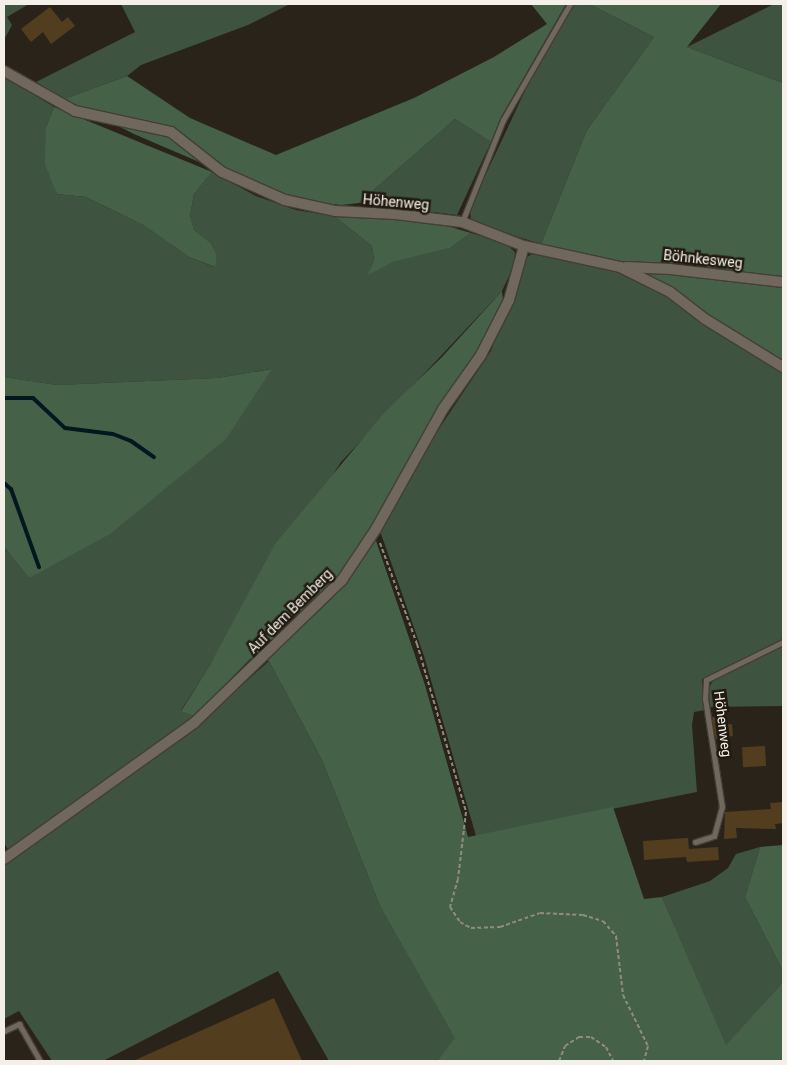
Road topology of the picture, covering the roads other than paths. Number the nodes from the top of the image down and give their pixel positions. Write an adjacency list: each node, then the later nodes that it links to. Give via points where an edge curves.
1 (570, 4): 3 (lane, via 503,120)
2 (4, 71): 3 (street, Höhenweg, via 75,111 171,132 222,172 285,200 335,211)
3 (462, 222): 4 (street, Höhenweg)
4 (524, 246): 5 (street, Höhenweg); 10 (street, Auf dem Bemberg, via 509,300 481,355 443,408 376,529 342,580 194,722)
5 (620, 267): 6 (street, Böhnkesweg, via 670,269); 7 (street, Höhenweg, via 670,292 712,324)
6 (783, 282)
7 (783, 367)
8 (783, 642): 9 (lane, Höhenweg, via 706,680 705,699 722,807 714,836)
9 (695, 842)
10 (4, 859)
11 (4, 1031): 12 (lane, via 19,1024)
12 (40, 1061)

